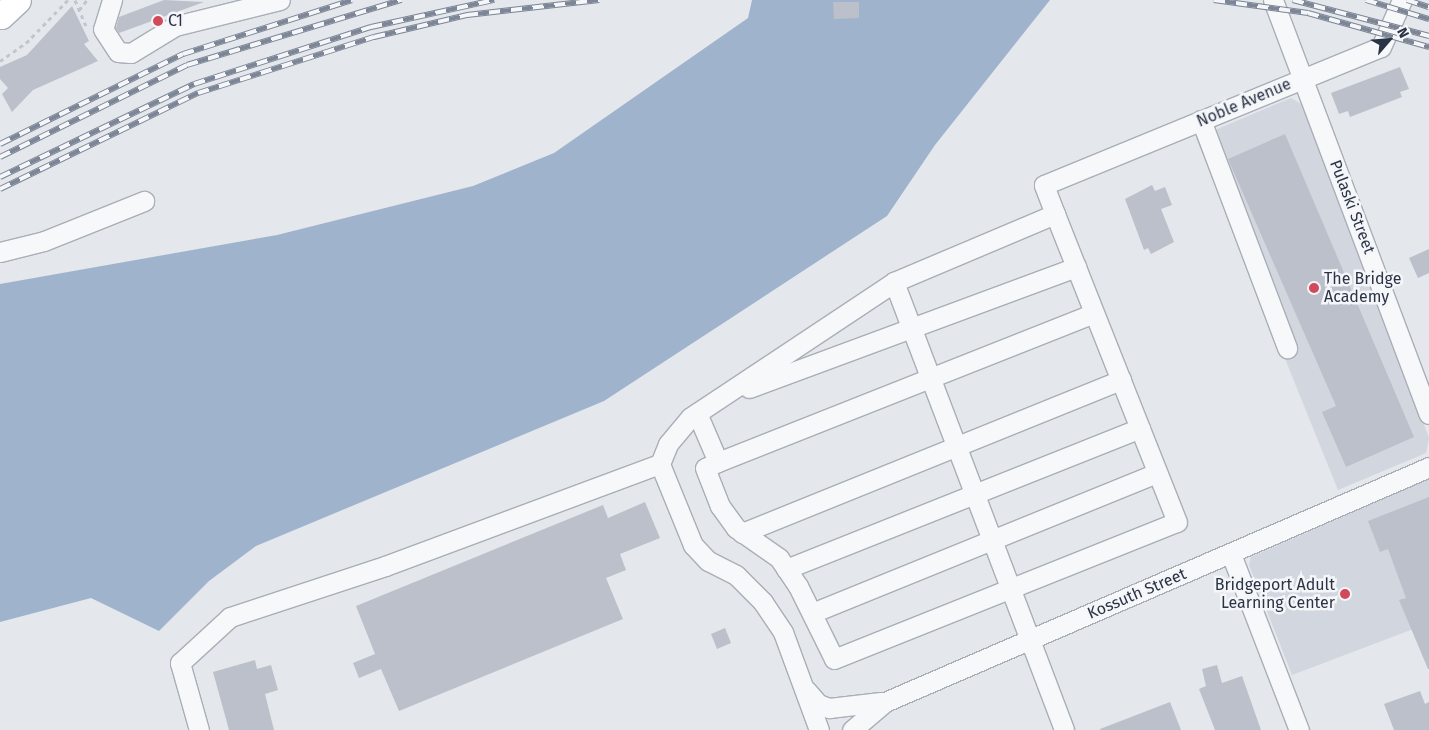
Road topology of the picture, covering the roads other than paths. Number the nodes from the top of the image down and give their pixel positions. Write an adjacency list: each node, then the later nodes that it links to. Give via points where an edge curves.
1 (112, 0): 2 (street, via 103,29 118,52 131,53 176,26)
2 (280, 0)
3 (1273, 0): 5 (street, Pulaski Street)
4 (1402, 0): 5 (street, Noble Avenue, via 1381,47)
5 (1303, 78): 6 (street, Noble Avenue); 19 (street, Pulaski Street)
6 (1201, 120): 8 (street, Noble Avenue, via 1044,185); 14 (street)
7 (144, 201): 9 (street, via 44,241)
8 (1055, 214): 10 (street); 11 (street)
9 (0, 252)
10 (1076, 267): 12 (street); 13 (street)
11 (894, 282): 13 (street); 17 (street)
12 (1094, 313): 15 (street); 16 (street)
13 (911, 329): 15 (street); 17 (street)
14 (1286, 348)
15 (930, 378): 21 (street); 22 (street)
16 (1120, 380): 20 (street); 21 (street)
17 (718, 399): 18 (street)
18 (696, 413): 22 (street); 23 (street, via 668,444)
19 (1429, 414)
20 (1140, 428): 25 (street); 26 (street)
21 (956, 446): 26 (street); 27 (street)
22 (718, 462): 27 (street, via 705,468 720,506)
23 (660, 464): 34 (street, via 694,545 708,562 736,574 763,602 783,632); 36 (street, via 385,566 230,617 180,663)
24 (1429, 467): 29 (street, Kossuth Street)
25 (1157, 473): 28 (street); 31 (street, via 1177,522)
26 (975, 496): 28 (street); 30 (street)
27 (742, 533): 30 (street)
28 (992, 541): 31 (street); 32 (street)
29 (1231, 554): 33 (street, Kossuth Street); 40 (street)
30 (786, 569): 32 (street)
31 (1011, 590): 32 (street, via 834,659); 33 (street)
32 (812, 613)
33 (1030, 640): 35 (street, Kossuth Street); 39 (street)
34 (806, 689): 35 (street, via 818,704 829,708); 37 (street)
35 (885, 702): 38 (street, Kossuth Street)
36 (199, 730)
37 (819, 730)
38 (852, 730)
39 (1064, 730)
40 (1299, 730)

